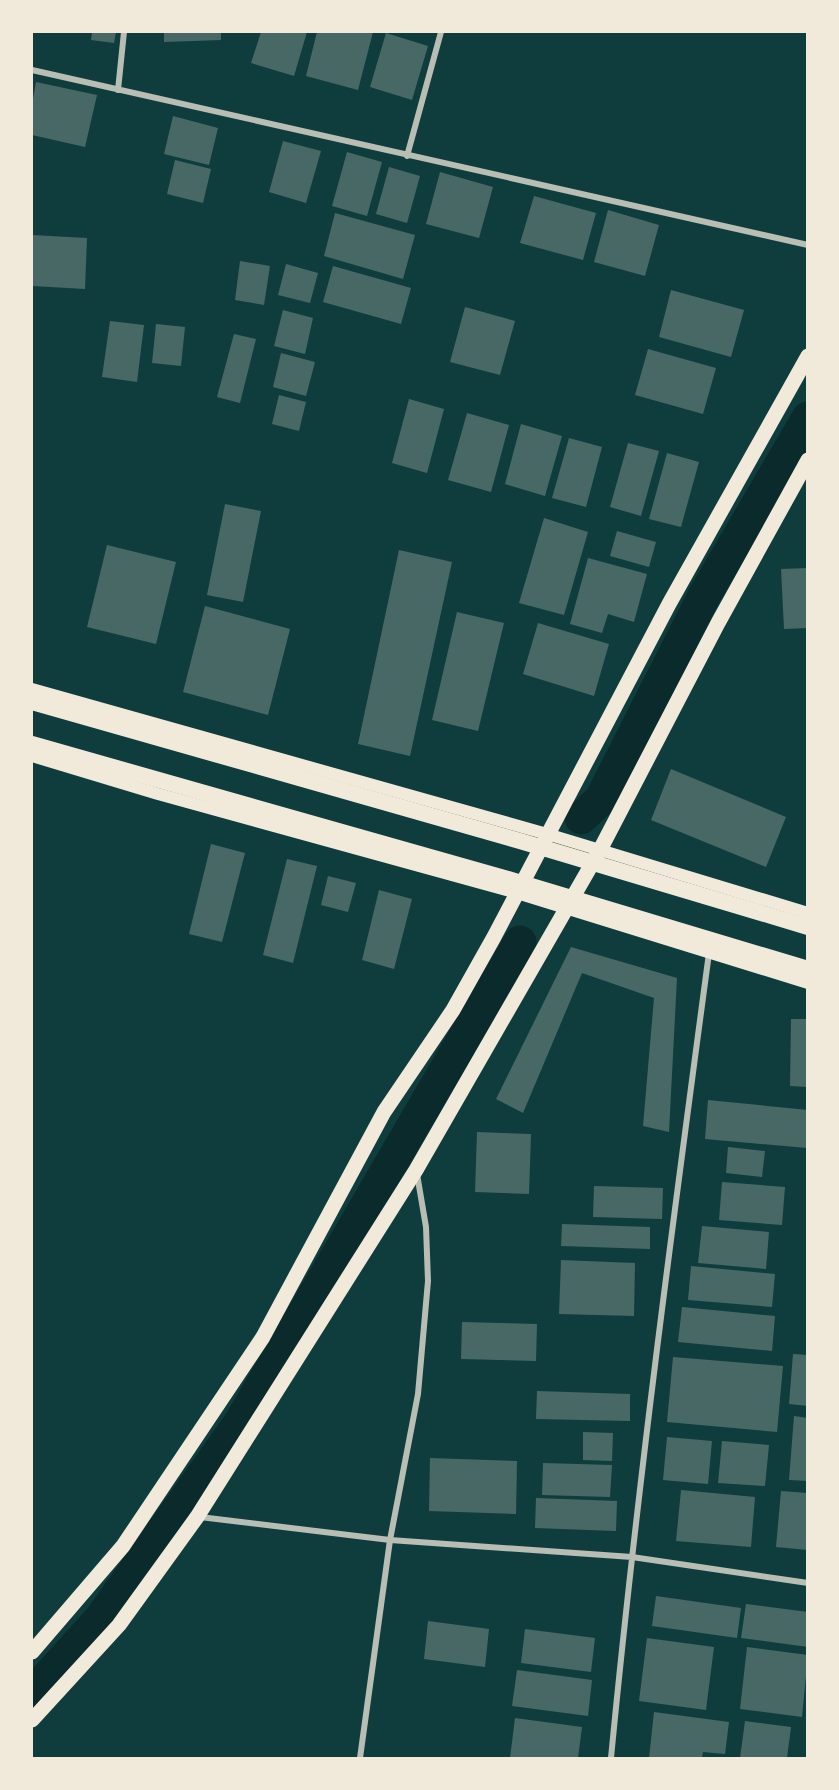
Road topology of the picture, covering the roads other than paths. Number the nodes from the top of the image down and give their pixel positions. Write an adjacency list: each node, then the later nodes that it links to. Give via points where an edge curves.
1 (124, 32): 4 (street)
2 (441, 32): 5 (street)
3 (32, 70): 4 (street)
4 (118, 90): 5 (street)
5 (407, 156): 6 (street)
6 (807, 245)
7 (807, 356): 13 (main road)
8 (807, 460): 14 (main road)
9 (32, 689): 13 (main road)
10 (32, 702): 18 (highway)
11 (32, 744): 20 (highway, via 508,879)
12 (32, 756): 15 (main road)
13 (547, 834): 14 (main road); 15 (main road)
14 (600, 850): 16 (main road); 17 (main road)
15 (518, 893): 16 (main road); 27 (main road, via 453,1010 384,1112 263,1337 123,1546)
16 (567, 908): 19 (main road); 22 (main road)
17 (807, 913)
18 (807, 927)
19 (709, 953): 21 (main road); 25 (street)
20 (807, 969)
21 (807, 983)
22 (416, 1170): 23 (main road); 24 (street, via 426,1227 428,1281 418,1394)
23 (197, 1517): 24 (street); 28 (main road, via 119,1625)
24 (390, 1540): 25 (street); 29 (street)
25 (632, 1557): 26 (street); 30 (street)
26 (807, 1583)
27 (32, 1652)
28 (32, 1720)
29 (360, 1758)
30 (611, 1758)

